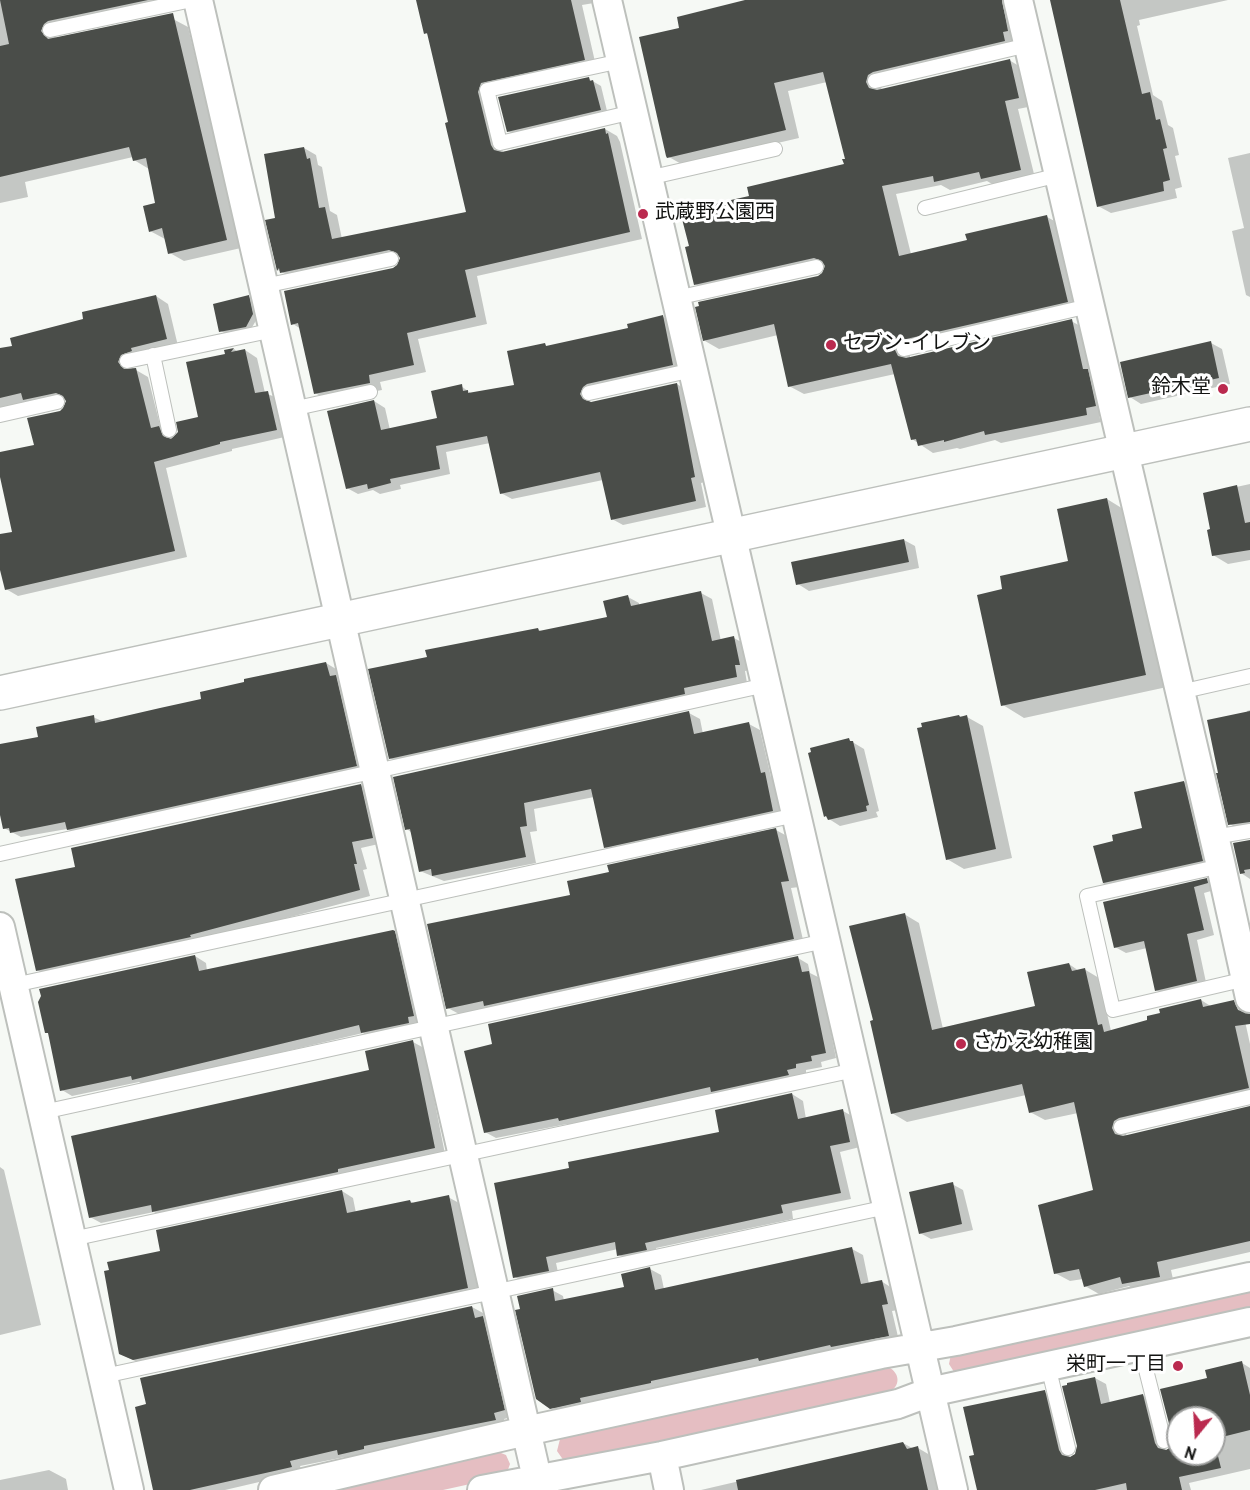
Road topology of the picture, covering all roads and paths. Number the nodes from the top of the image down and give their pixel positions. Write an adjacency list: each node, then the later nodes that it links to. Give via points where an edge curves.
1 (192, 0): 5 (lane)
2 (198, 0): 16 (street)
3 (607, 0): 7 (street)
4 (1018, 0): 6 (street)
5 (50, 30)
6 (1028, 45): 8 (lane); 11 (street)
7 (621, 61): 9 (street); 9 (lane, via 487,90 501,143)
8 (875, 81)
9 (633, 112): 12 (street)
10 (775, 149): 12 (lane)
11 (1059, 175): 13 (lane); 18 (street)
12 (648, 178): 17 (street)
13 (924, 208)
14 (391, 259): 16 (lane)
15 (816, 267): 17 (lane)
16 (264, 286): 19 (street)
17 (676, 298): 23 (street)
18 (1089, 306): 20 (lane); 31 (street)
19 (274, 330): 21 (lane); 27 (street)
20 (904, 349)
21 (153, 355): 22 (lane); 30 (lane)
22 (127, 361)
23 (693, 370): 25 (lane); 32 (street)
24 (370, 392): 27 (lane)
25 (589, 393)
26 (57, 402): 28 (lane)
27 (292, 409): 33 (street)
28 (0, 415)
29 (1250, 423): 31 (street)
30 (169, 430)
31 (1123, 451): 32 (street); 36 (street)
32 (731, 535): 33 (street); 35 (street)
33 (340, 620): 37 (street); 38 (street)
34 (1250, 676): 36 (lane)
35 (766, 686): 38 (lane); 39 (street)
36 (1180, 692): 41 (street)
37 (0, 693)
38 (375, 771): 42 (lane); 44 (street)
39 (796, 815): 44 (lane); 46 (street)
40 (1250, 831): 41 (lane)
41 (1214, 837): 43 (street)
42 (0, 854)
43 (1221, 866): 48 (street); 48 (lane, via 1087,896 1113,1010)
44 (404, 900): 47 (lane); 49 (street)
45 (0, 927): 47 (street)
46 (825, 941): 49 (lane); 50 (street)
47 (14, 985): 52 (street)
48 (1248, 989)
49 (433, 1026): 52 (lane); 54 (street)
50 (855, 1070): 54 (lane); 55 (street)
51 (1250, 1097): 53 (lane)
52 (43, 1112): 56 (street)
53 (1121, 1127)
54 (463, 1155): 56 (lane); 58 (street)
55 (887, 1207): 58 (lane); 61 (street)
56 (72, 1239): 63 (street)
57 (1250, 1277): 61 (street)
58 (494, 1292): 63 (lane); 65 (street)
59 (1250, 1322): 60 (street)
60 (1140, 1346): 62 (street); 66 (lane)
61 (919, 1348): 64 (street); 65 (street)
62 (1048, 1366): 64 (street); 67 (lane)
63 (104, 1376): 70 (street)
64 (930, 1392): 68 (street, via 898,1404); 74 (street)
65 (526, 1431): 69 (street); 71 (street)
66 (1164, 1442)
67 (1068, 1448)
68 (662, 1456): 69 (street); 73 (street)
69 (537, 1478): 72 (street)
70 (129, 1490)
71 (273, 1490)
72 (482, 1490)
73 (669, 1490)
74 (953, 1490)

